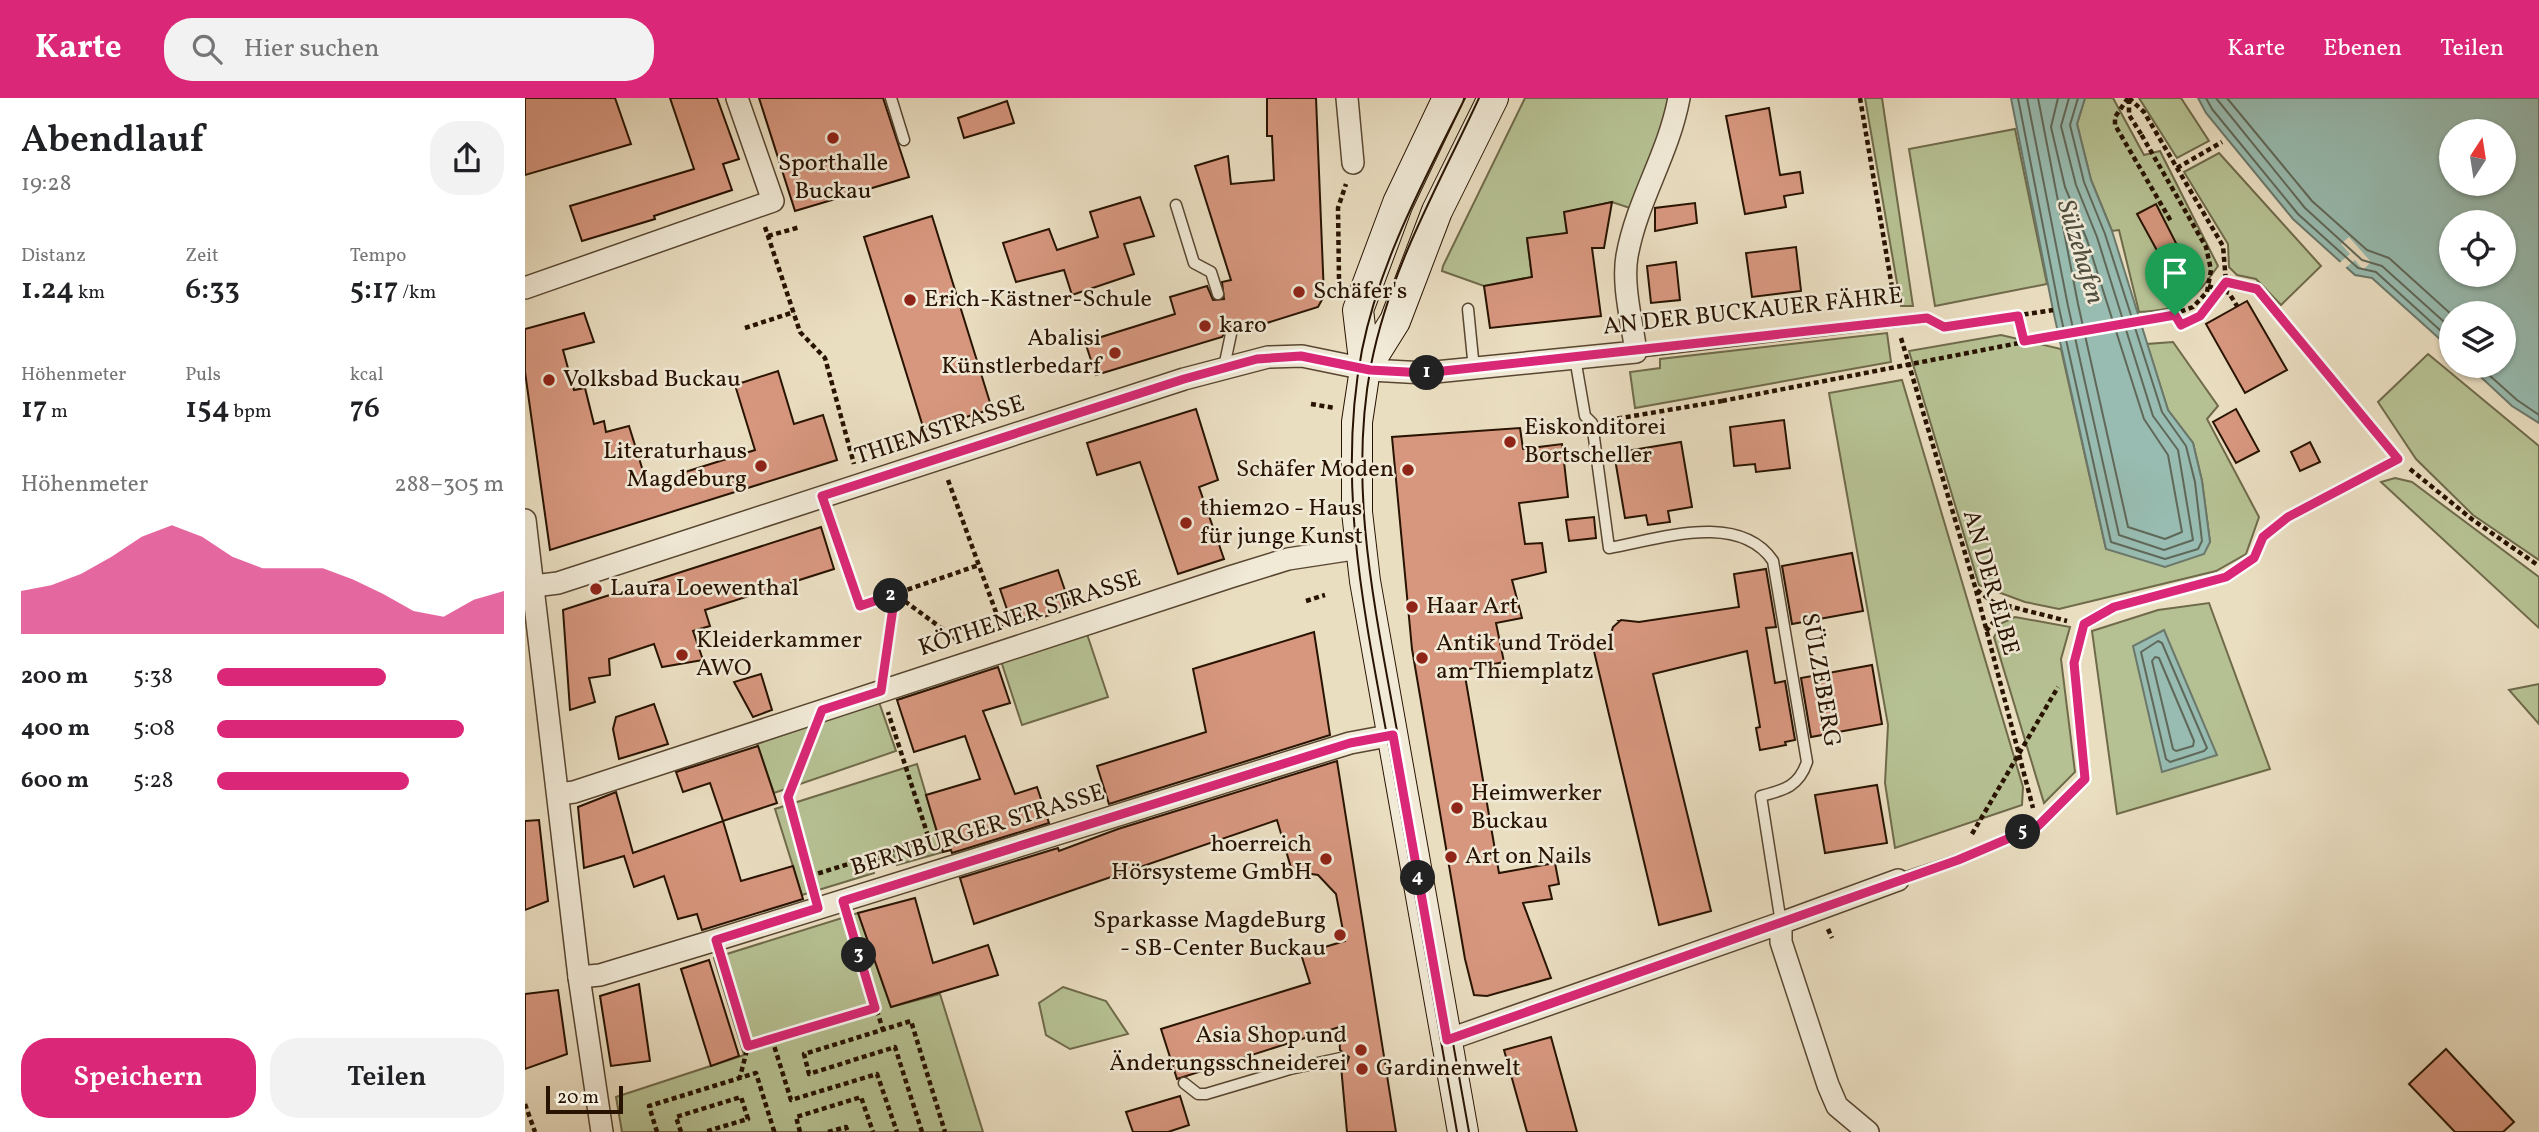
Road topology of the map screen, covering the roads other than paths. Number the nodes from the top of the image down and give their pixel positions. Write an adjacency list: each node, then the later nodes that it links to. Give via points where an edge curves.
1 (737, 98): 10 (street, via 766,204)
2 (891, 98): 7 (lane)
3 (1347, 98): 8 (street)
4 (1448, 98): 18 (main road, via 1413,168 1362,296 1358,310)
5 (1493, 98): 18 (main road, via 1437,211 1395,321)
6 (1679, 98): 15 (street, via 1668,145 1639,211 1627,258)
7 (904, 140)
8 (1353, 163)
9 (1176, 205): 11 (lane, via 1194,263 1211,272)
10 (525, 288)
11 (1218, 293)
12 (1468, 309): 19 (lane)
13 (1927, 318): 15 (lane, AN DER BUCKAUER FÄHRE)
14 (1231, 334): 17 (lane)
15 (1636, 352): 16 (street, AN DER BUCKAUER FÄHRE)
16 (1575, 358): 19 (street, AN DER BUCKAUER FÄHRE); 22 (lane, AN DER BUCKAUER FÄHRE, via 1585,416 1592,423 1609,548)
17 (1224, 367): 18 (street, THIEMSTRASSE, via 1285,356); 24 (street, THIEMSTRASSE, via 558,583)
18 (1365, 369): 19 (street, AN DER BUCKAUER FÄHRE, via 1425,373); 23 (main road, via 1356,452)
19 (1474, 369)
20 (2398, 459): 27 (lane, via 2288,517 2263,537 2254,558 2226,577 2114,607 2084,624 2074,663 2085,779 2038,826)
21 (525, 520): 24 (street)
22 (1723, 531): 28 (lane, SÜLZEBERG, via 1759,544 1773,561 1807,762 1801,778 1785,790 1761,796)
23 (1360, 548): 25 (main road); 26 (street, KÖTHENER STRASSE, via 1288,559)
24 (534, 586): 26 (street)
25 (1393, 735): 29 (street, BERNBURGER STRASSE, via 1350,743 716,940 600,975); 30 (main road)
26 (559, 794): 29 (street)
27 (1898, 880): 28 (street)
28 (1781, 923): 30 (street); 35 (street, SÜLZEBERG, via 1781,942 1828,1085 1837,1106)
29 (579, 977): 33 (street)
30 (1447, 1040): 34 (main road)
31 (1341, 1058): 32 (lane, via 1206,1094 1198,1094)
32 (1184, 1083)
33 (602, 1132)
34 (1463, 1132)
35 (1868, 1132)

